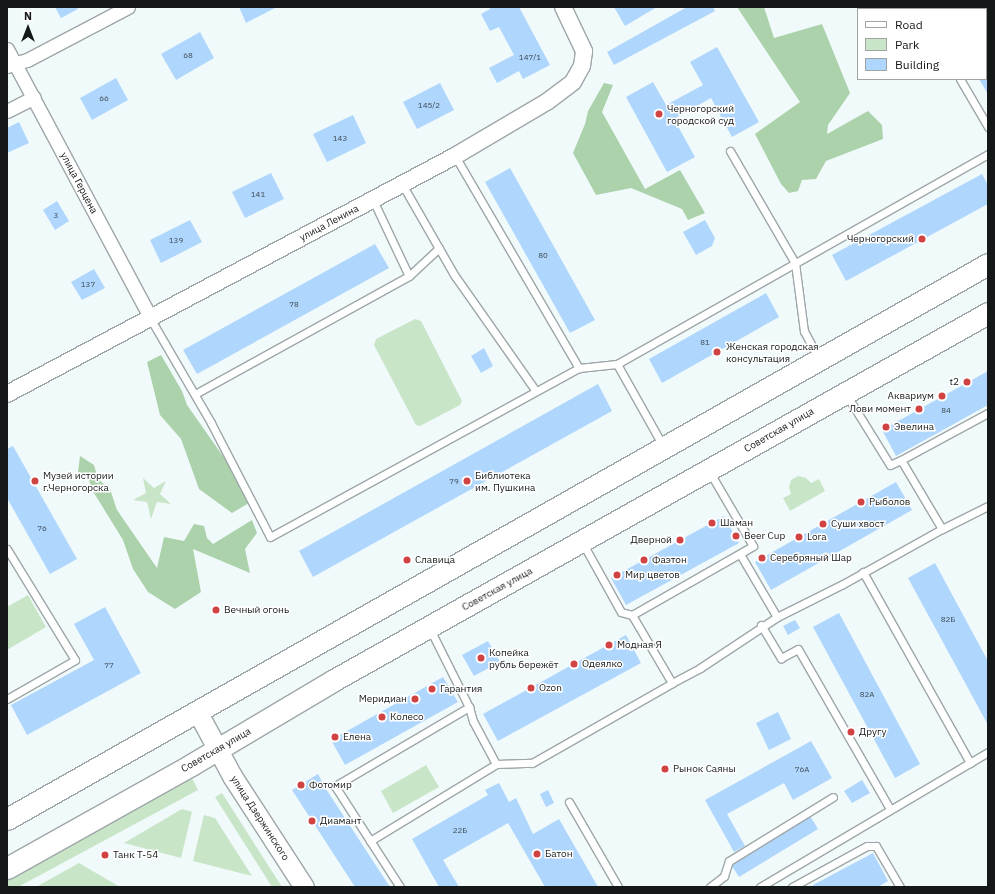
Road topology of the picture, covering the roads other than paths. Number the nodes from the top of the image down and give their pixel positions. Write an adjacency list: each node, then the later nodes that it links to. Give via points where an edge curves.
1 (128, 7): 4 (street)
2 (564, 8): 11 (street, улица Ленина, via 584,51 582,66 573,82 526,116)
3 (7, 49): 4 (street, улица Герцена)
4 (11, 65): 6 (street, улица Герцена)
5 (961, 80): 8 (lane)
6 (34, 97): 7 (street); 18 (street, улица Герцена)
7 (7, 111)
8 (988, 127)
9 (730, 151): 15 (lane)
10 (988, 154): 15 (lane)
11 (455, 156): 12 (street, улица Ленина); 22 (lane)
12 (402, 184): 13 (street, улица Ленина); 14 (lane)
13 (373, 200): 17 (lane); 18 (street, улица Ленина)
14 (439, 248): 17 (lane); 23 (lane, via 455,276)
15 (795, 263): 20 (lane, via 804,331); 21 (lane)
16 (988, 264): 20 (main road)
17 (409, 276): 26 (lane)
18 (150, 317): 25 (street, улица Ленина); 26 (lane)
19 (985, 317): 24 (main road, Советская улица)
20 (819, 359): 28 (main road)
21 (617, 364): 22 (lane); 28 (lane)
22 (579, 368): 23 (lane)
23 (536, 390): 26 (lane, via 270,538)
24 (845, 392): 29 (lane, via 890,465); 30 (main road, Советская улица)
25 (7, 394)
26 (195, 394)
27 (988, 413): 29 (lane)
28 (664, 447): 44 (main road)
29 (902, 460): 32 (lane)
30 (708, 470): 33 (main road, Советская улица); 35 (lane, via 753,546)
31 (988, 506): 32 (lane)
32 (942, 529): 36 (lane)
33 (582, 541): 37 (lane, via 621,612); 40 (main road, Советская улица)
34 (7, 549): 42 (lane, via 75,660)
35 (740, 554): 37 (lane); 38 (lane)
36 (863, 572): 38 (lane); 47 (lane)
37 (632, 615): 41 (lane)
38 (777, 616): 39 (lane)
39 (761, 625): 41 (lane, via 700,668); 51 (lane, via 781,658 798,650)
40 (429, 627): 43 (lane); 45 (main road, Советская улица)
41 (672, 683): 48 (lane, via 532,762)
42 (7, 699)
43 (469, 707): 48 (lane, via 472,721); 53 (lane, via 335,786)
44 (198, 713): 45 (main road, улица Дзержинского); 52 (main road)
45 (217, 749): 54 (main road, Советская улица); 55 (main road, улица Дзержинского)
46 (988, 752): 47 (lane)
47 (970, 763): 51 (lane)
48 (496, 764): 53 (lane)
49 (833, 797): 58 (lane, via 729,861 724,876)
50 (569, 802): 57 (lane)
51 (890, 809): 59 (lane)
52 (7, 819)
53 (370, 841): 56 (lane)
54 (7, 868)
55 (304, 887)
56 (400, 887)
57 (618, 887)
58 (710, 887)
59 (760, 887)
60 (792, 887): 61 (lane, via 867,846 876,846)
61 (900, 887)

